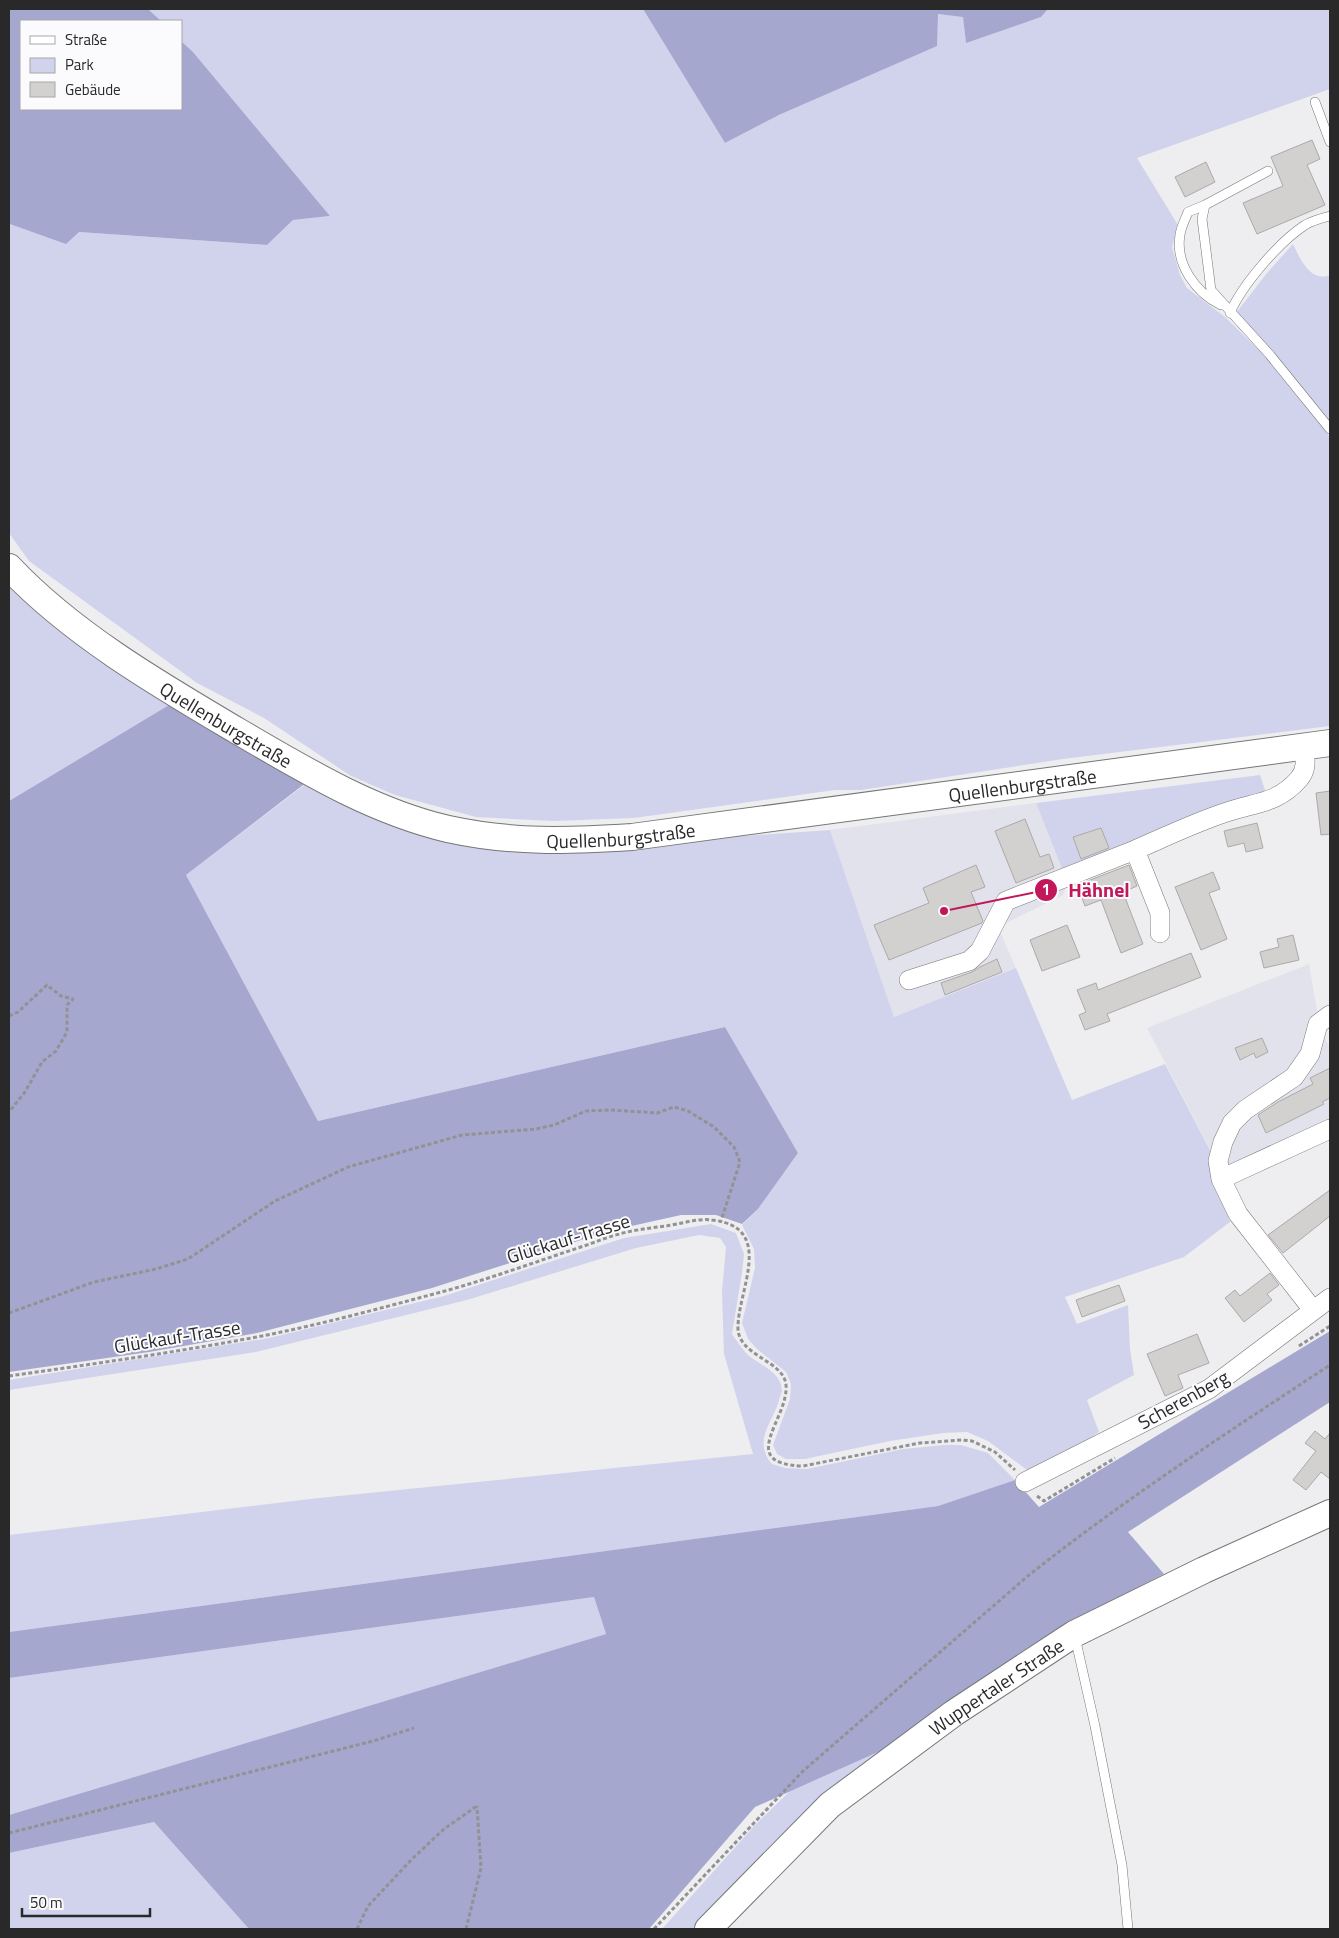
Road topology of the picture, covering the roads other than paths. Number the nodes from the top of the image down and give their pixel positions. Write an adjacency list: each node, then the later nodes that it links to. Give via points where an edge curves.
1 (1315, 102): 2 (lane)
2 (1330, 142)
3 (1268, 172): 4 (lane)
4 (1205, 205): 6 (lane, via 1202,219 1211,290); 6 (lane, via 1188,212 1180,236 1182,259 1192,283 1210,300)
5 (1330, 216): 6 (lane, via 1306,224 1277,248)
6 (1227, 309): 7 (lane, via 1270,355)
7 (1330, 429)
8 (9, 567): 10 (street, Quellenburgstraße, via 49,606 92,638 195,706 309,773 410,819 490,837 539,841 632,837)
9 (1330, 743): 10 (street, Quellenburgstraße)
10 (1303, 746): 11 (street, via 1306,767 1300,778 1269,801 1227,812)
11 (1134, 850): 12 (street, via 1160,914); 13 (street, via 1006,901 980,951 969,961)
12 (1160, 933)
13 (909, 980)
14 (1330, 1015): 16 (street, via 1318,1024 1310,1054 1294,1078 1232,1122 1222,1142 1218,1161)
15 (1330, 1129): 16 (street)
16 (1221, 1180): 18 (street, via 1238,1214)
17 (1330, 1298): 18 (street, Scherenberg)
18 (1313, 1310): 19 (street, Scherenberg, via 1209,1389)
19 (1020, 1477)
20 (1330, 1513): 21 (street, Wuppertaler Straße)
21 (1074, 1634): 22 (street, Wuppertaler Straße, via 954,1713 830,1805); 23 (lane, via 1122,1864)
22 (708, 1929)
23 (1128, 1929)

